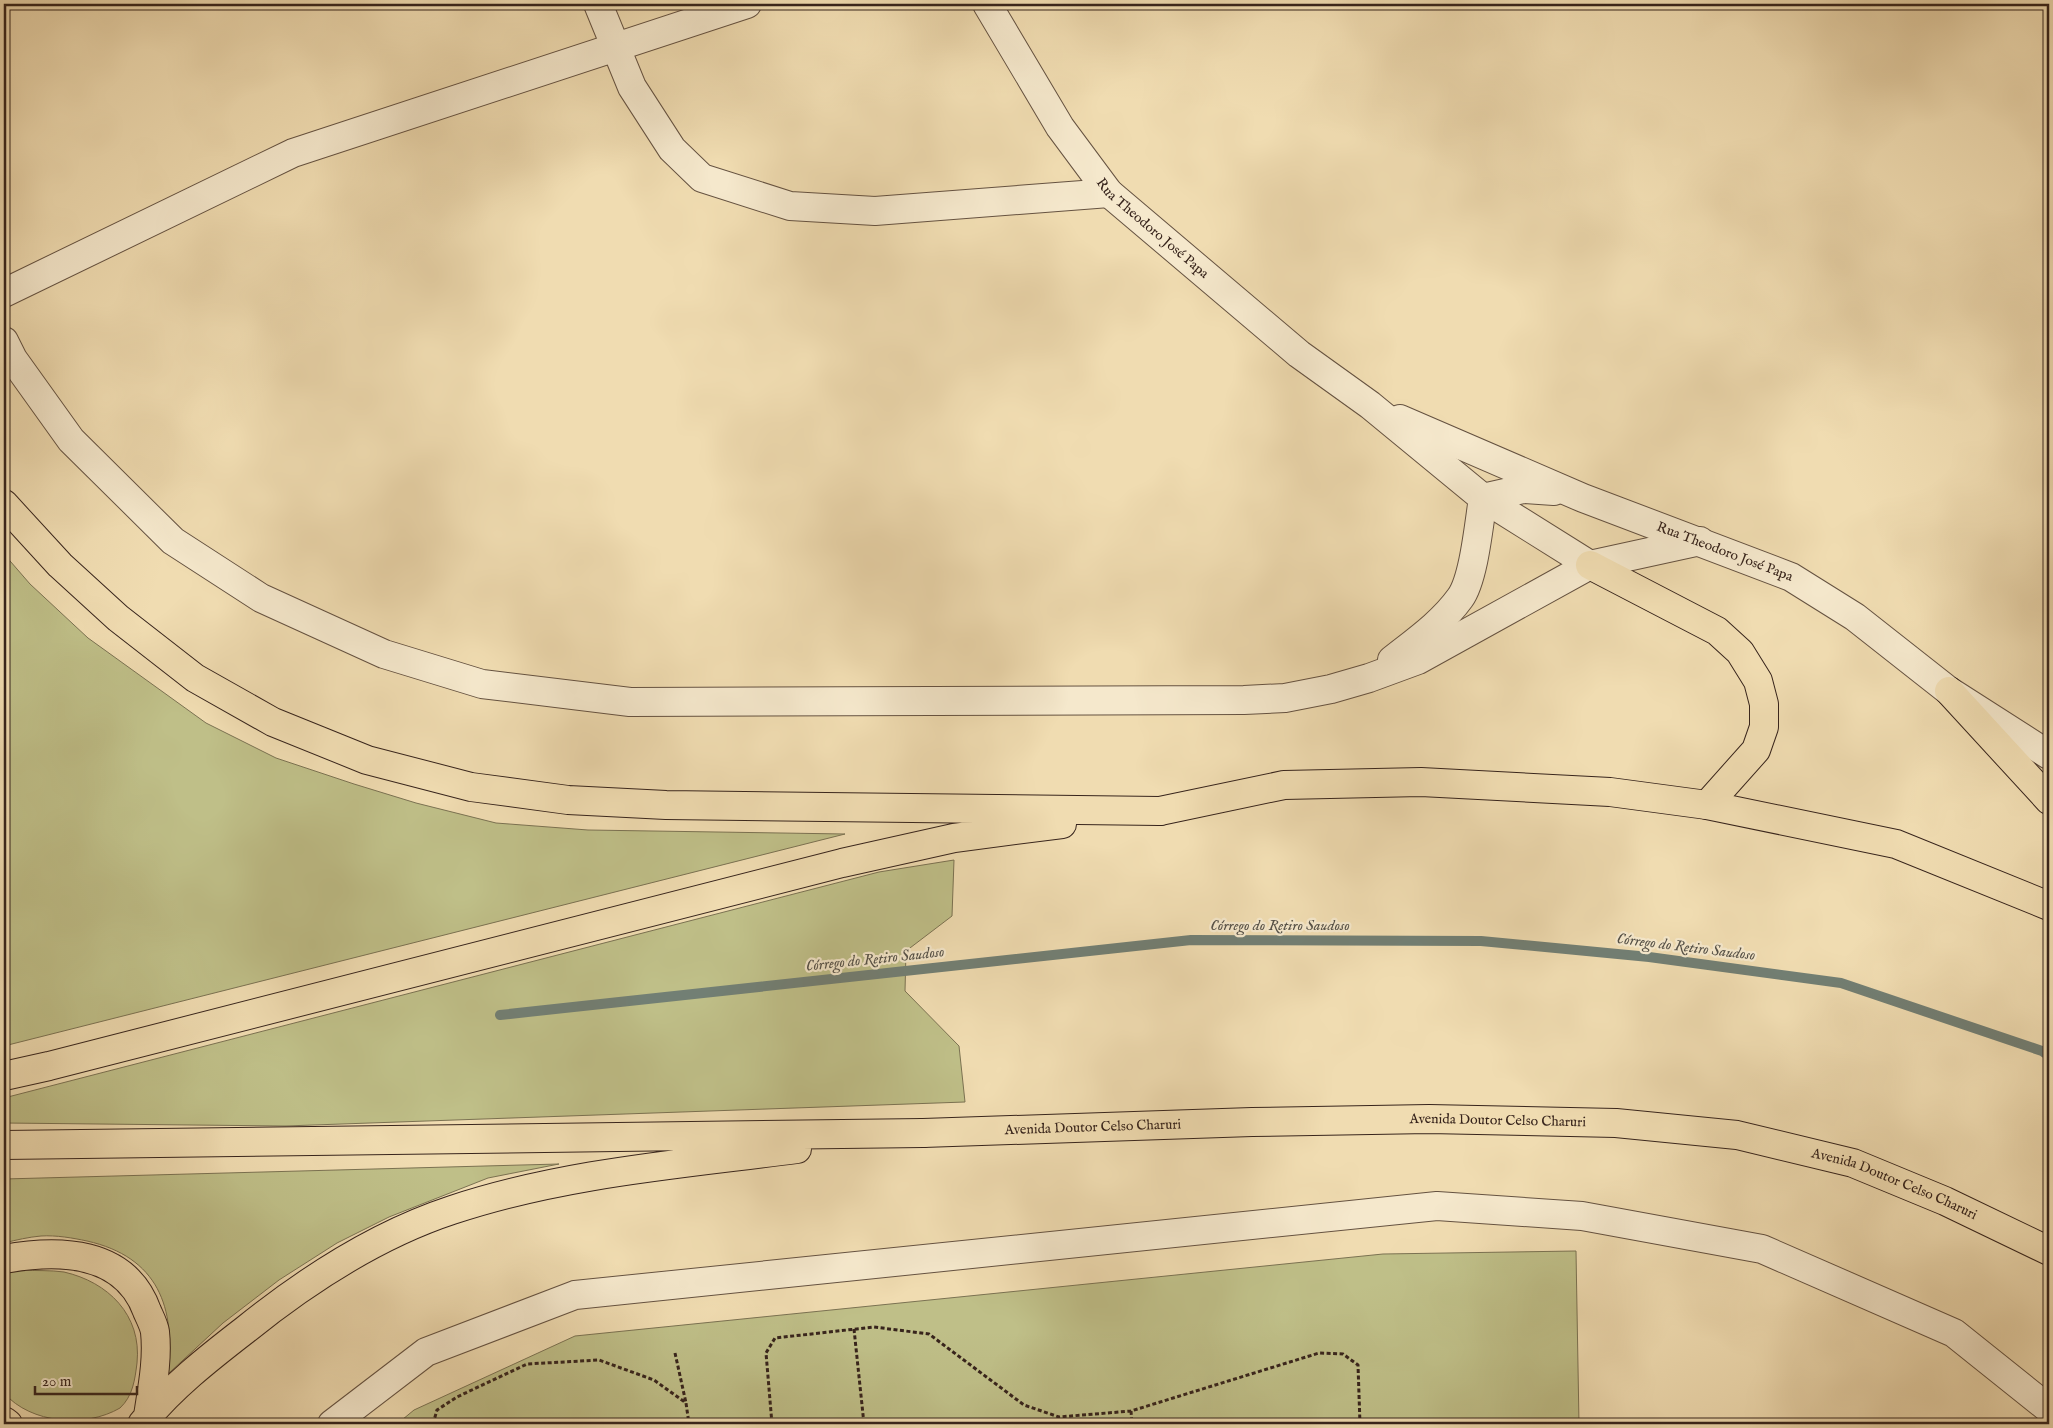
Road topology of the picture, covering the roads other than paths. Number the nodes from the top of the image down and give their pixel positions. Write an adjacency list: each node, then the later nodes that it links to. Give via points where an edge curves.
1 (598, 4): 4 (street)
2 (746, 4): 4 (street)
3 (987, 4): 5 (street, Rua Theodoro José Papa, via 1060,127)
4 (617, 48): 5 (street, via 632,87 667,141 702,178 790,206 875,211); 6 (street, via 293,153)
5 (1109, 193): 8 (street, Rua Theodoro José Papa, via 1299,354)
6 (4, 293)
7 (4, 341): 14 (street, via 13,359 71,440 173,541 261,598 384,654 482,684 630,702 1234,700 1285,698)
8 (1370, 406): 9 (street, Rua Theodoro José Papa); 10 (street, Rua Theodoro José Papa)
9 (1483, 498): 10 (street, via 1509,491 1544,489); 13 (street, Rua Theodoro José Papa); 14 (street, via 1475,556 1461,597 1433,628)
10 (1583, 498): 12 (street, Rua Theodoro José Papa)
11 (4, 504): 19 (main road, via 60,565 118,618 195,678 273,722 367,760 471,787 549,798 627,803)
12 (1700, 541): 13 (street); 15 (street, Rua Theodoro José Papa, via 1791,576 1855,617)
13 (1590, 565): 14 (street, via 1418,660); 18 (main road, via 1717,631 1740,652 1758,681 1764,704 1764,727 1756,750)
14 (1369, 678)
15 (1950, 691): 16 (street, Rua Theodoro José Papa); 17 (main road)
16 (2049, 755)
17 (2049, 800)
18 (1707, 805): 19 (main road, via 1610,792 1421,782 1284,785); 20 (main road, via 1896,844)
19 (1160, 811): 21 (main road, via 954,838 842,863)
20 (2049, 906)
21 (4, 1076)
22 (923, 1133): 23 (main road); 24 (main road, Avenida Doutor Celso Charuri, via 1429,1119 1616,1123 1737,1135 1853,1163 1945,1201); 28 (main road, via 604,1174 452,1210 395,1233 324,1272 208,1359)
23 (4, 1145)
24 (2049, 1251)
25 (4, 1259): 28 (main road, via 67,1254 96,1260 120,1272 141,1294 155,1331 155,1362)
26 (2049, 1409): 30 (street, via 1954,1333 1762,1249 1582,1216 1437,1206 575,1295 426,1352)
27 (4, 1421): 29 (main road)
28 (142, 1422)
29 (8, 1424)
30 (332, 1424)

